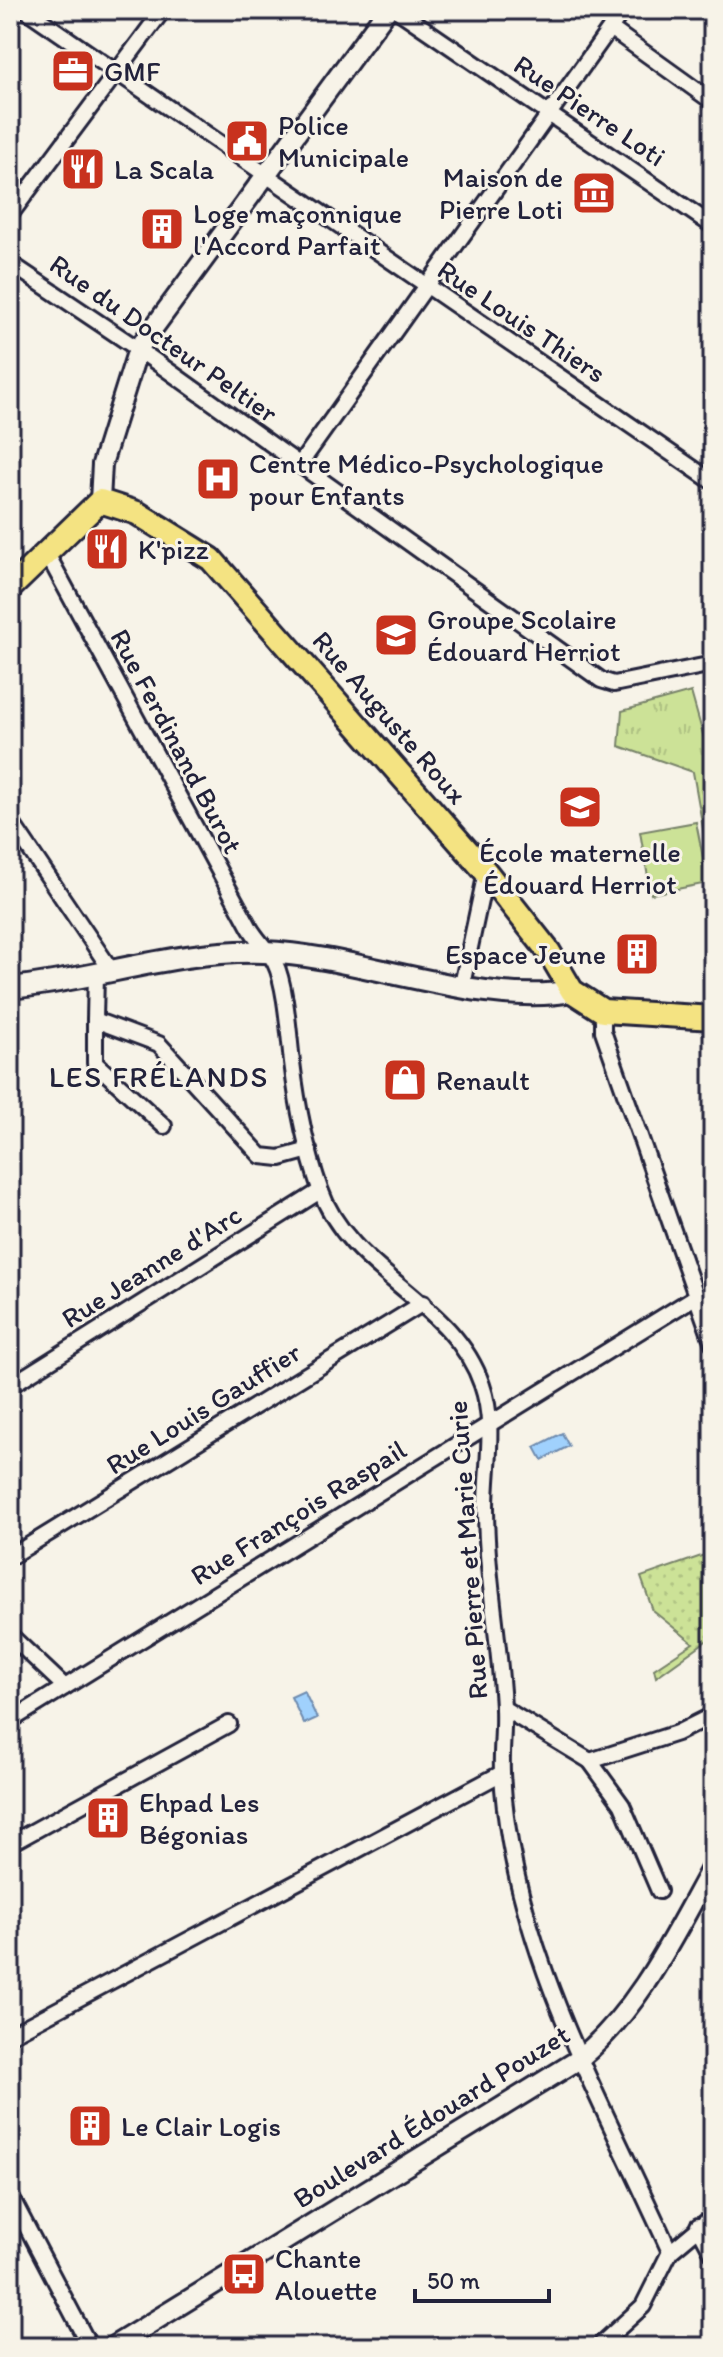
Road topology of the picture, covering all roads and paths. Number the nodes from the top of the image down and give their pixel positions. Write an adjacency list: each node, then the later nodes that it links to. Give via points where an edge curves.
1 (26, 10): 7 (street, Rue Louis Thiers)
2 (163, 10): 7 (street)
3 (387, 10): 10 (street)
4 (397, 10): 9 (street, Rue Pierre Loti)
5 (623, 10): 6 (street)
6 (610, 28): 8 (street); 9 (street)
7 (116, 73): 10 (street, Rue Louis Thiers); 11 (street)
8 (713, 102)
9 (550, 114): 12 (street, Rue Pierre Loti); 14 (street)
10 (264, 176): 14 (street, Rue Louis Thiers); 15 (street)
11 (10, 215)
12 (713, 226)
13 (10, 263): 15 (street, Rue du Docteur Peltier)
14 (427, 287): 16 (street); 17 (street, Rue Louis Thiers)
15 (138, 349): 16 (street, Rue du Docteur Peltier); 18 (street, via 102,464)
16 (300, 464): 21 (street, Rue du Docteur Peltier, via 601,680 614,684)
17 (713, 482)
18 (100, 501): 19 (main road); 23 (main road, Rue Auguste Roux, via 137,513 211,559)
19 (46, 552): 20 (main road); 24 (street, Rue Ferdinand Burot)
20 (10, 588)
21 (713, 664)
22 (10, 820): 25 (street)
23 (486, 872): 26 (street); 28 (main road, Rue Auguste Roux, via 549,952)
24 (266, 952): 25 (main road, via 183,956); 26 (main road); 33 (street, Rue Pierre et Marie Curie, via 276,965)
25 (104, 972): 27 (main road); 31 (street)
26 (462, 985): 28 (main road, via 547,995)
27 (10, 988)
28 (572, 991): 29 (main road, Rue Auguste Roux)
29 (603, 1011): 30 (main road); 35 (street, via 603,1031)
30 (713, 1018)
31 (95, 1020): 32 (street, via 95,1063); 33 (street, via 159,1044 261,1156 280,1158)
32 (164, 1126)
33 (309, 1150): 34 (street, Rue Pierre et Marie Curie)
34 (320, 1191): 36 (street, Rue Pierre et Marie Curie, via 353,1245); 38 (street, Rue Jeanne d'Arc)
35 (695, 1297): 37 (street); 39 (street, Rue François Raspail)
36 (423, 1303): 39 (street, Rue Pierre et Marie Curie, via 466,1350 482,1386); 40 (street, Rue Louis Gauffier)
37 (713, 1344)
38 (10, 1386)
39 (490, 1425): 42 (street, Rue François Raspail); 43 (street, Rue Pierre et Marie Curie, via 486,1509)
40 (10, 1557)
41 (10, 1635): 42 (street)
42 (65, 1687): 45 (street, Rue François Raspail)
43 (503, 1708): 47 (street); 48 (street, Rue Pierre et Marie Curie)
44 (713, 1715): 47 (street, via 677,1733)
45 (10, 1721)
46 (229, 1724): 49 (street)
47 (590, 1761): 51 (street, via 622,1805)
48 (502, 1773): 52 (street); 53 (street, Rue Pierre et Marie Curie, via 521,1899)
49 (10, 1844)
50 (713, 1865): 53 (street, Boulevard Édouard Pouzet, via 639,1994 608,2036)
51 (659, 1891)
52 (10, 2035)
53 (578, 2060): 57 (street, Rue Pierre et Marie Curie); 60 (street, Boulevard Édouard Pouzet)
54 (10, 2195): 59 (street)
55 (713, 2216): 56 (street)
56 (698, 2226): 57 (street); 58 (street)
57 (670, 2252): 61 (street, via 643,2306)
58 (713, 2254)
59 (90, 2347)
60 (112, 2347)
61 (598, 2347)

